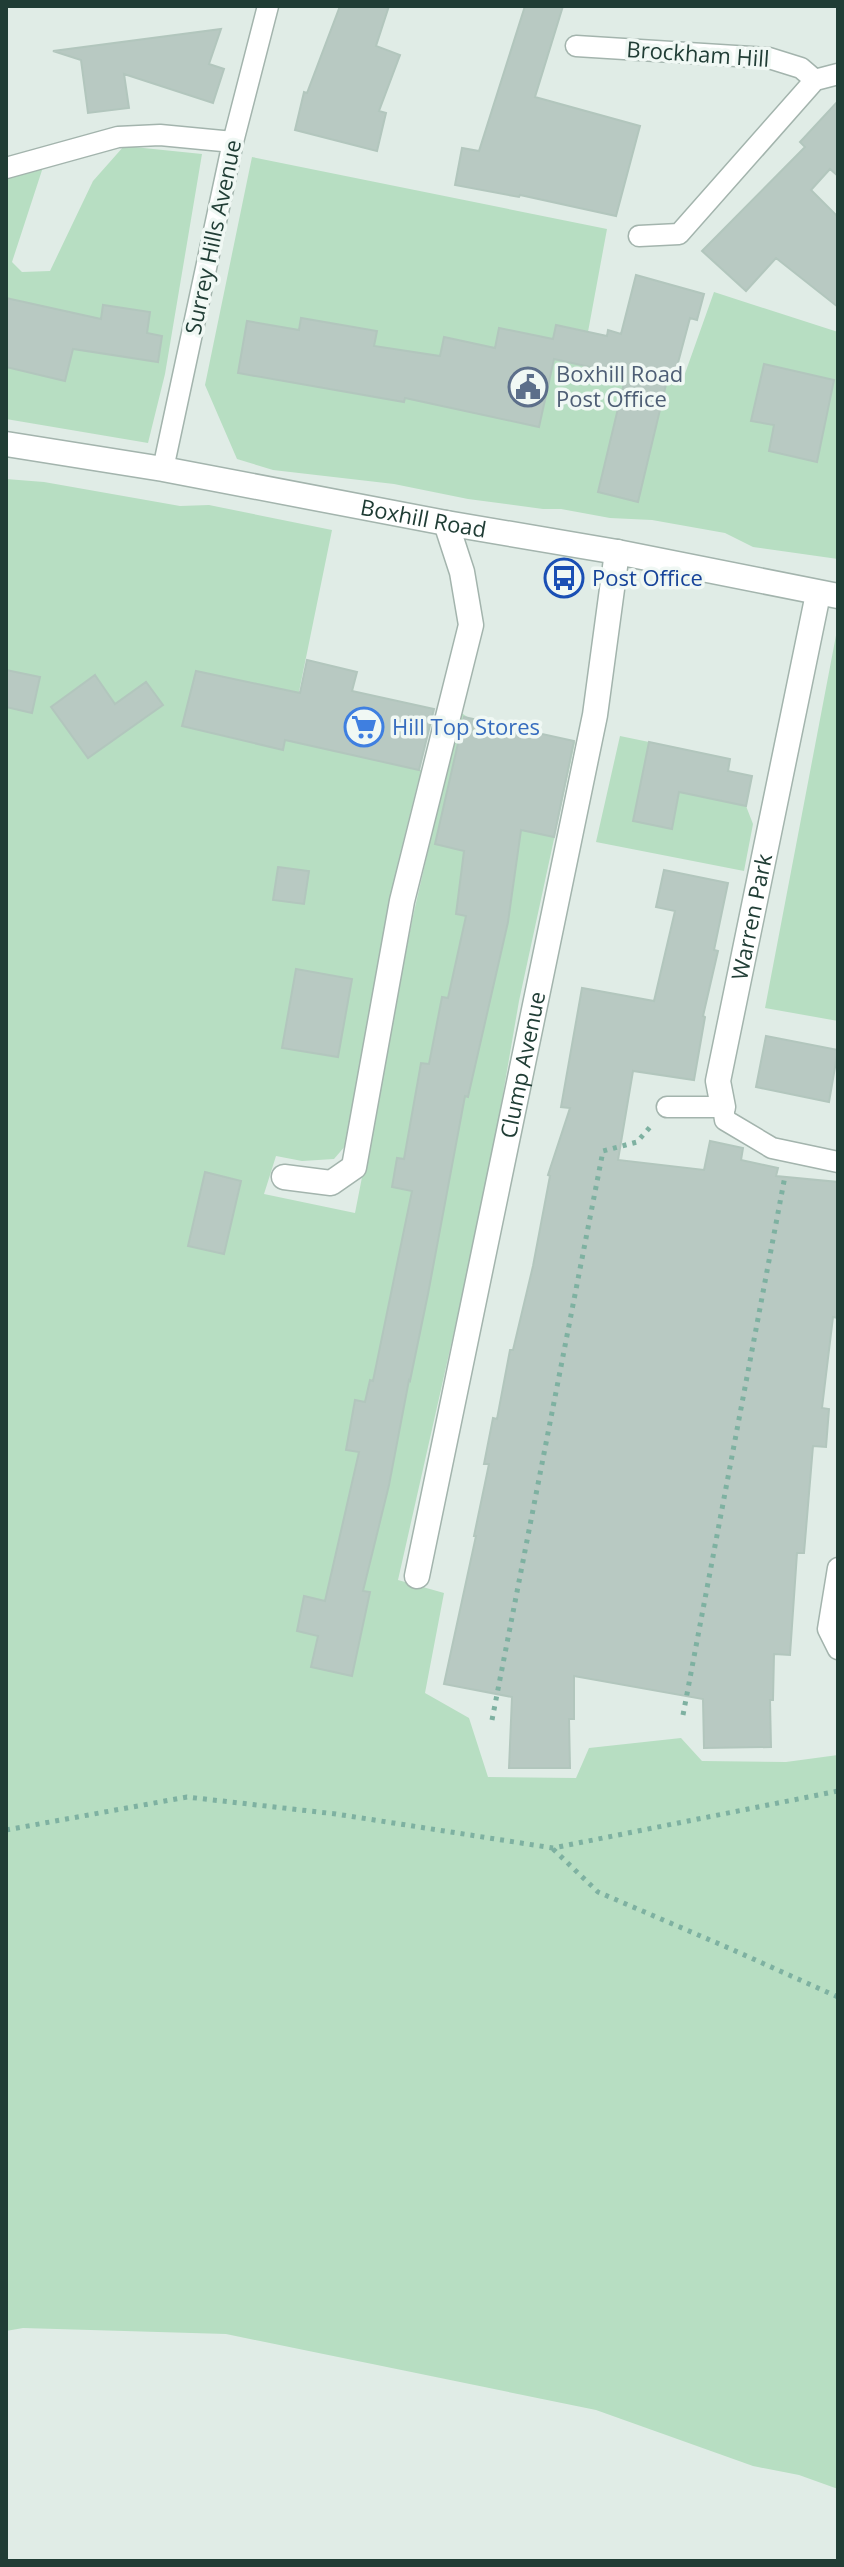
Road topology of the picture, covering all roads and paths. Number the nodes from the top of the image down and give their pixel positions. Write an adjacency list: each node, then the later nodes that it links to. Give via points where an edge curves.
1 (268, 6): 5 (lane, Surrey Hills Avenue)
2 (576, 46): 4 (lane, Brockham Hill, via 769,58 801,68)
3 (838, 74): 4 (lane)
4 (815, 80): 7 (lane, via 679,234)
5 (233, 142): 6 (lane, via 118,137); 9 (lane, Surrey Hills Avenue)
6 (6, 168)
7 (639, 236)
8 (6, 444): 9 (street, Boxhill Road)
9 (163, 469): 10 (street, Boxhill Road)
10 (446, 523): 11 (street, Boxhill Road); 17 (street, via 471,625 402,901 354,1167 331,1183)
11 (617, 552): 12 (street, Boxhill Road); 19 (street, Clump Avenue, via 595,715)
12 (828, 595): 14 (street, Warren Park, via 718,1081)
13 (667, 1107): 14 (lane); 22 (path, via 637,1142 603,1151)
14 (723, 1107): 15 (lane, via 725,1120 772,1148)
15 (789, 1151): 16 (lane); 21 (path)
16 (838, 1162)
17 (284, 1177)
18 (838, 1568): 20 (lane, via 828,1629)
19 (417, 1576)
20 (838, 1649)
21 (683, 1715)
22 (492, 1720)
23 (838, 1791): 25 (path)
24 (6, 1830): 25 (path, via 187,1797)
25 (553, 1848): 26 (path, via 598,1892)
26 (838, 1997)

